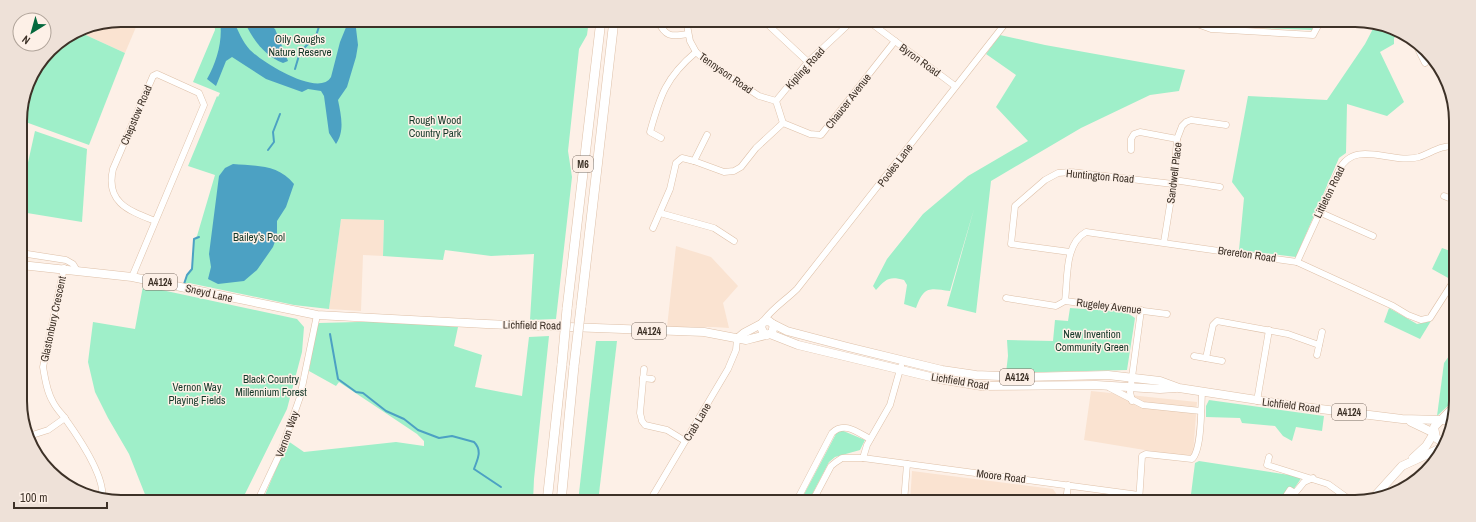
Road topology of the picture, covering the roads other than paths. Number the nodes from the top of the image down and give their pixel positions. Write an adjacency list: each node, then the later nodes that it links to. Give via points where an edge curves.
1 (600, 27): 98 (highway, M6, bridge)
2 (613, 27): 99 (highway, M6, bridge)
3 (662, 27): 11 (street, via 671,37)
4 (687, 27): 11 (street, Tennyson Road)
5 (770, 27): 15 (street)
6 (844, 27): 15 (street, Kipling Road)
7 (876, 27): 12 (street, Byron Road)
8 (1002, 27): 17 (street, Pooles Lane)
9 (1205, 27): 10 (street, via 1313,35)
10 (1317, 27)
11 (688, 34): 13 (street, Tennyson Road)
12 (895, 41): 17 (street, Byron Road); 19 (street, Chaucer Avenue, via 821,136)
13 (696, 52): 18 (street, Tennyson Road, via 759,96); 22 (street, via 672,74 657,107 650,132)
14 (1422, 56): 16 (street)
15 (808, 62): 18 (street, Kipling Road)
16 (1425, 63)
17 (955, 86): 48 (street, Pooles Lane, via 870,198 797,289)
18 (776, 101): 19 (street)
19 (783, 123): 26 (street, via 756,148 741,167 734,171 724,172)
20 (1226, 125): 23 (street, Sandwell Place, via 1191,120 1182,126)
21 (706, 135): 26 (street)
22 (661, 138)
23 (1177, 139): 25 (street, via 1140,132 1134,134 1131,139); 27 (street, Sandwell Place)
24 (1449, 146): 31 (street, Littleton Road, via 1418,157 1358,154 1348,157 1342,164)
25 (1131, 150)
26 (694, 161): 32 (street, via 682,158 676,163)
27 (1173, 182): 28 (street); 37 (street, Sandwell Place); 38 (street, Huntington Road, via 1071,172 1058,173 1045,180 1016,206 1011,244)
28 (1220, 187)
29 (1444, 196): 30 (street)
30 (1449, 198)
31 (1319, 212): 35 (street); 40 (street, Littleton Road)
32 (660, 213): 34 (street); 36 (street, via 714,228)
33 (155, 221): 33 (street, Chepstow Road, via 204,105 199,93 157,74 153,76 113,169 110,182 113,193 123,206); 44 (street, Chepstow Road)
34 (654, 228)
35 (1373, 236)
36 (734, 241)
37 (1164, 242): 38 (street, Brereton Road, via 1086,232 1078,236); 40 (street, Brereton Road)
38 (1070, 252): 47 (street, Brereton Road)
39 (27, 254): 43 (street, via 66,260)
40 (1297, 262): 45 (street, Brereton Road, via 1421,320 1430,318)
41 (27, 265): 42 (main road, Sneyd Lane / A4124)
42 (64, 268): 43 (main road, Sneyd Lane / A4124); 78 (street, Glastonbury Crescent, via 43,367 45,382 53,402)
43 (76, 269): 44 (main road, Sneyd Lane / A4124)
44 (132, 277): 51 (main road, Sneyd Lane / A4124)
45 (1449, 288)
46 (1006, 298): 47 (street, Rugeley Avenue, via 1056,306)
47 (1065, 301): 49 (street, Rugeley Avenue)
48 (779, 307): 53 (street, Pooles Lane, via 767,316); 54 (street, Pooles Lane)
49 (1141, 310): 50 (street, Rugeley Avenue); 67 (street)
50 (1167, 314)
51 (316, 315): 52 (main road, Sneyd Lane / A4124); 97 (street, Vernon Way, via 300,397 281,451)
52 (326, 316): 58 (main road, Lichfield Road / A4124, via 704,332)
53 (762, 324): 54 (main road, A4124, via 767,321); 57 (main road, via 761,331); 58 (main road, A4124)
54 (773, 324): 57 (main road, via 774,329); 63 (main road, Lichfield Road / A4124, via 793,333)
55 (1270, 330): 59 (street); 62 (street, via 1217,321 1213,326); 74 (street)
56 (1322, 332): 59 (street)
57 (769, 334): 58 (main road, Lichfield Road / A4124, via 746,340); 66 (main road, Lichfield Road / A4124, via 798,345)
58 (737, 339): 85 (street, Crab Lane, via 736,350 728,369)
59 (1319, 345): 60 (street)
60 (1317, 355)
61 (1194, 356): 62 (street)
62 (1206, 358): 64 (street)
63 (902, 360): 66 (street); 67 (main road, Lichfield Road / A4124, via 942,370 989,377 1089,374)
64 (1222, 362)
65 (644, 369): 68 (street)
66 (900, 369): 70 (main road, Lichfield Road / A4124, via 980,386); 84 (street, via 890,404)
67 (1133, 377): 71 (street); 72 (main road, Lichfield Road / A4124, via 1160,381)
68 (642, 378): 69 (street); 85 (street, via 642,421 645,425 668,430)
69 (652, 379)
70 (1096, 385): 71 (main road, Lichfield Road / A4124); 75 (street, via 1113,389)
71 (1132, 386): 72 (main road, Lichfield Road / A4124); 75 (street)
72 (1179, 388): 73 (main road, Lichfield Road / A4124)
73 (1202, 392): 74 (main road, Lichfield Road / A4124); 76 (street)
74 (1256, 400): 79 (main road, Lichfield Road / A4124)
75 (1132, 401): 76 (street, via 1143,406)
76 (1201, 411): 96 (street, via 1197,453 1192,459 1146,454 1142,456)
77 (1448, 413): 80 (main road)
78 (65, 418): 83 (street, via 48,430); 95 (street, Glastonbury Crescent, via 99,474)
79 (1402, 419): 80 (main road, Lichfield Road / A4124); 82 (main road, Lichfield Road / A4124)
80 (1441, 419): 81 (main road, Lichfield Road); 82 (main road, via 1436,424)
81 (1447, 420)
82 (1434, 433): 86 (main road, Lichfield Road); 90 (main road, via 1426,446)
83 (33, 435)
84 (870, 439): 89 (street); 101 (street, via 852,428 837,428)
85 (685, 441): 100 (street, Crab Lane)
86 (1440, 441)
87 (1434, 451): 90 (main road)
88 (1269, 457): 92 (street, via 1267,465)
89 (863, 458): 91 (street, Moore Road); 102 (street, Moore Road, via 842,458 836,462 831,466)
90 (1408, 463): 94 (main road, via 1393,474)
91 (907, 464): 93 (street, Moore Road); 103 (street)
92 (1313, 478): 105 (street, via 1304,482 1294,493 1290,490); 106 (street, via 1328,484)
93 (1068, 485): 96 (street, Moore Road); 104 (street)
94 (1378, 492)
95 (102, 493)
96 (1139, 494)
97 (260, 495)
98 (548, 495)
99 (562, 495)
100 (653, 495)
101 (800, 495)
102 (816, 495)
103 (905, 495)
104 (1067, 495)
105 (1287, 495)
106 (1343, 495)

